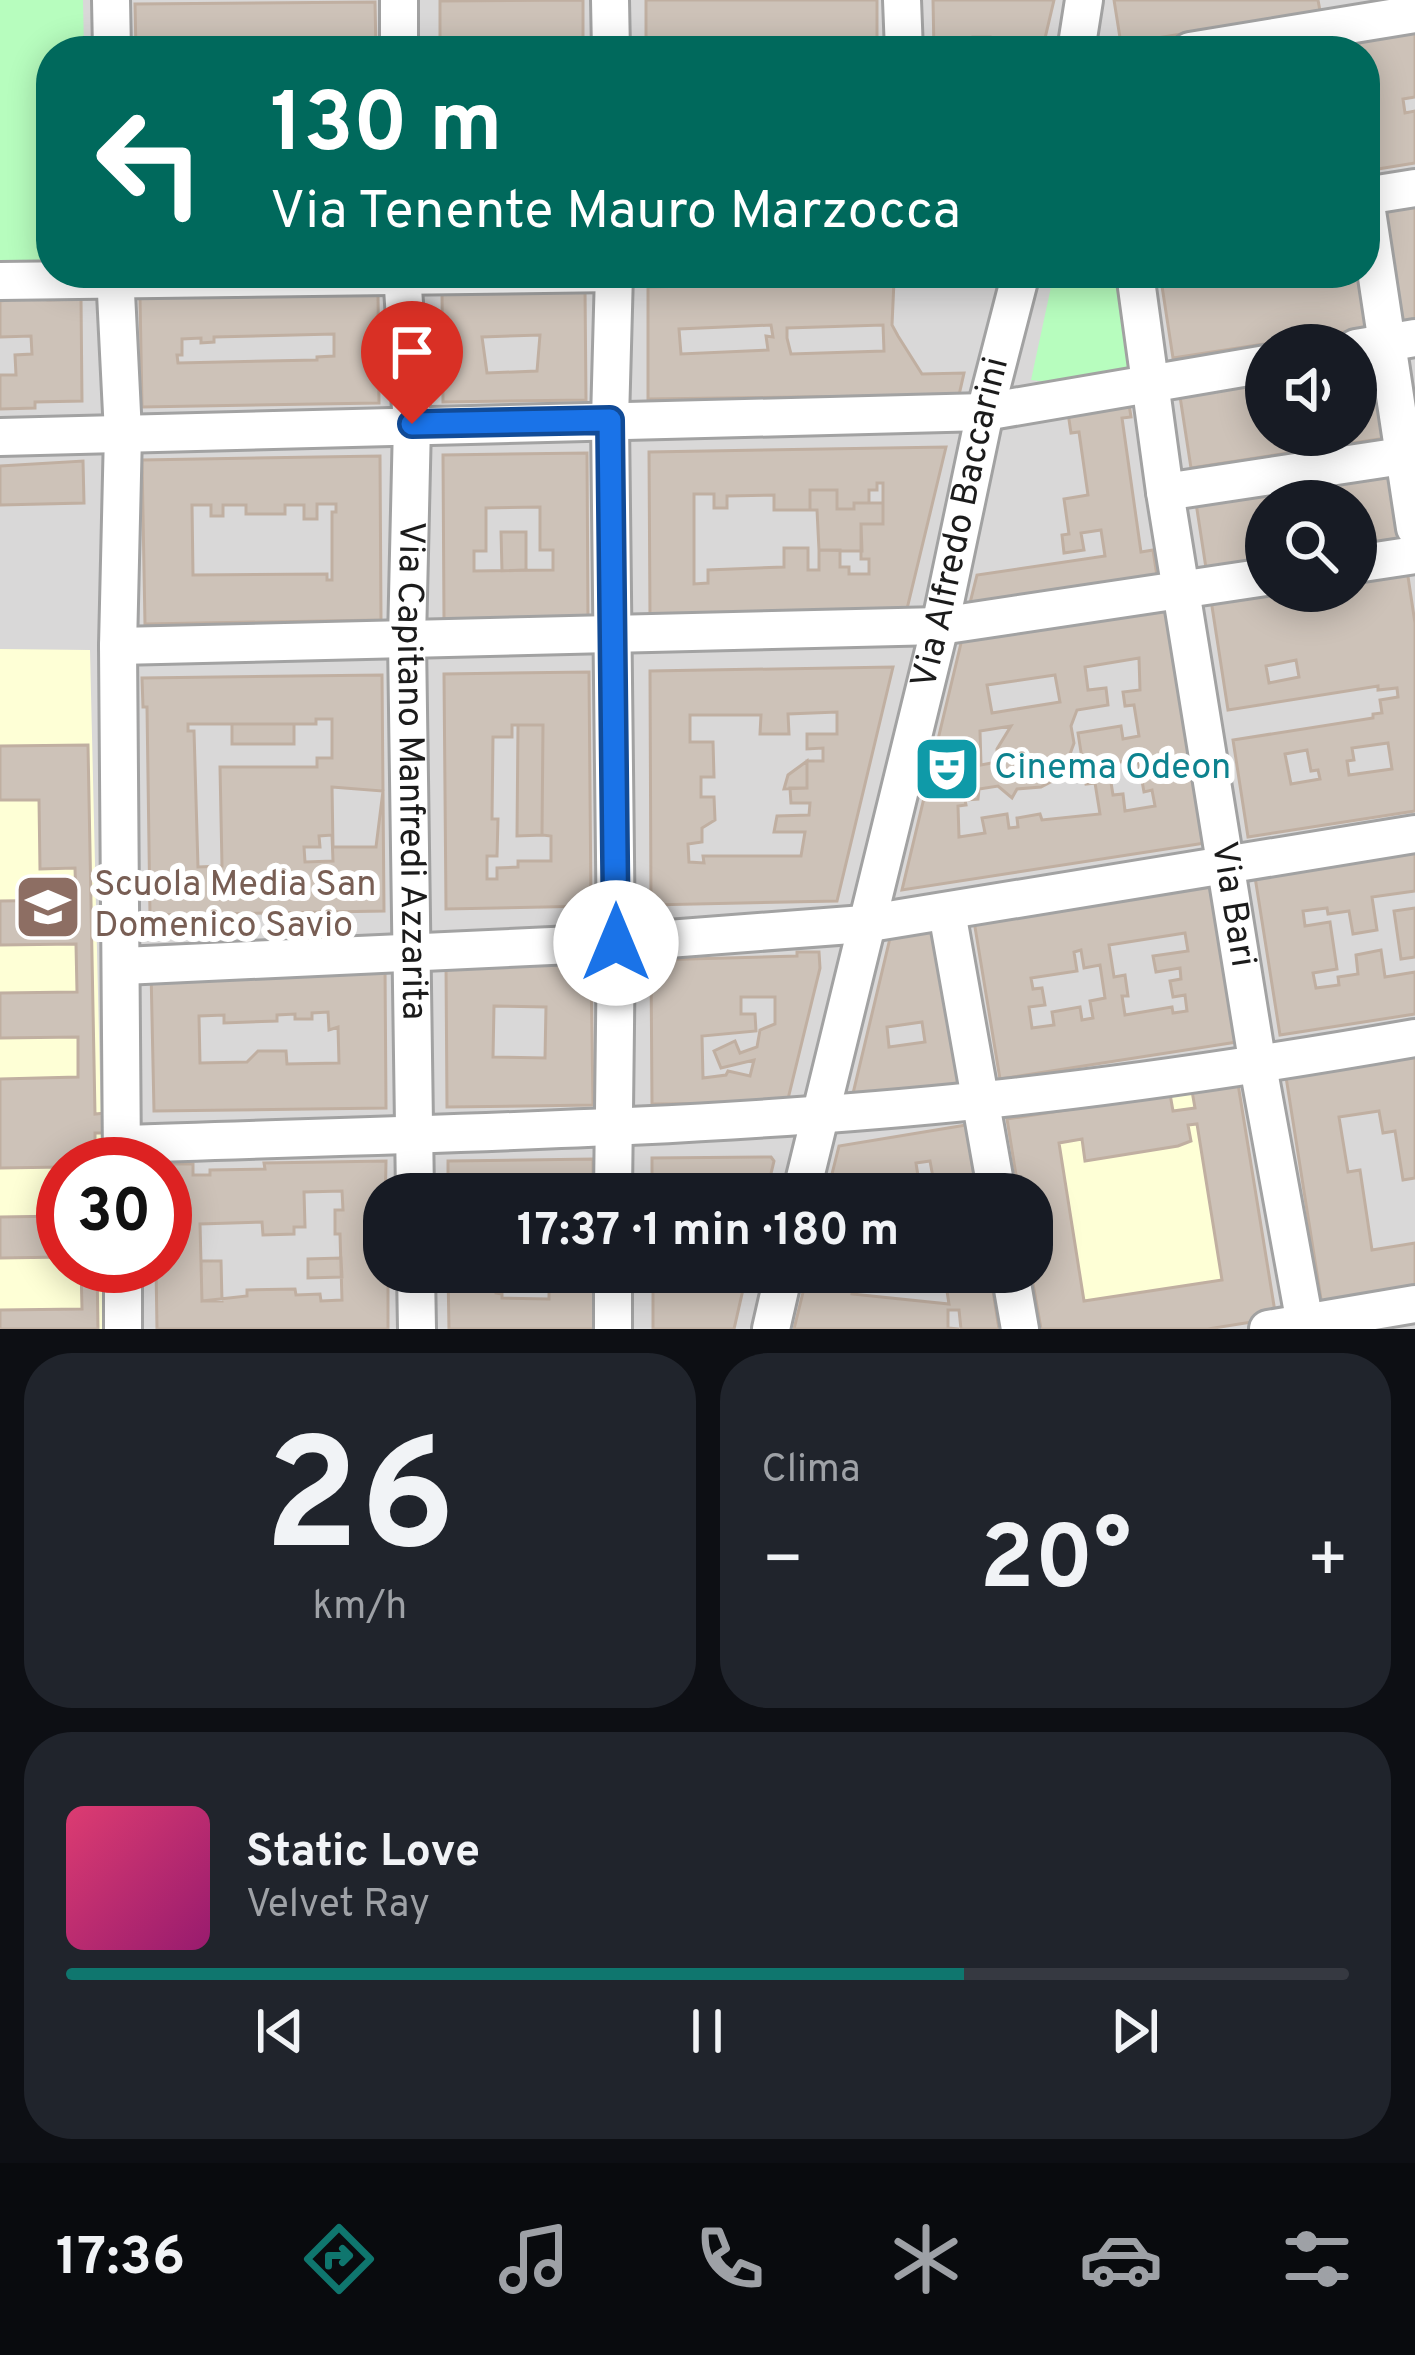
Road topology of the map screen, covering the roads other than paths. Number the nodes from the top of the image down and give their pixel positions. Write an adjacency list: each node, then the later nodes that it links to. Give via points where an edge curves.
1 (111, 0): 7 (street)
2 (399, 0): 8 (street)
3 (610, 0): 9 (street)
4 (902, 0): 10 (street)
5 (1415, 14): 6 (street)
6 (1340, 25): 11 (street)
7 (112, 36)
8 (399, 36)
9 (611, 36)
10 (903, 36)
11 (1277, 36)
12 (1415, 188): 13 (street)
13 (1380, 194)
14 (36, 279): 15 (street)
15 (0, 281)
16 (116, 288): 28 (street)
17 (403, 288): 27 (street, Via Capitano Manfredi Azzarita)
18 (615, 288): 26 (street)
19 (1017, 288): 25 (street, Via Alfredo Baccarini)
20 (1137, 288): 24 (street, Via Bari)
21 (1378, 288): 22 (street)
22 (1386, 343): 30 (street)
23 (1245, 368): 24 (street)
24 (1152, 384): 25 (street); 31 (street, Via Bari)
25 (985, 412): 26 (street); 37 (street, Via Alfredo Baccarini)
26 (610, 420): 27 (street); 38 (street)
27 (412, 424): 28 (street); 39 (street, Via Capitano Manfredi Azzarita)
28 (123, 433): 29 (street); 40 (street)
29 (0, 437)
30 (1410, 455): 31 (street); 32 (street)
31 (1166, 492): 36 (street, Via Bari)
32 (1415, 529)
33 (1415, 555): 34 (street)
34 (1377, 561)
35 (1245, 580): 36 (street)
36 (1182, 590): 37 (street); 42 (street, Via Bari)
37 (940, 626): 38 (street); 44 (street, Via Alfredo Baccarini)
38 (614, 635): 39 (street); 45 (street)
39 (407, 640): 40 (street); 46 (street, Via Capitano Manfredi Azzarita)
40 (118, 646): 47 (street)
41 (1415, 834): 42 (street)
42 (1227, 863): 43 (street); 49 (street, Via Bari)
43 (946, 912): 44 (street); 50 (street)
44 (864, 924): 45 (street); 51 (street, Via Alfredo Baccarini)
45 (616, 943): 46 (street); 52 (street)
46 (414, 952): 47 (street); 53 (street, Via Capitano Manfredi Azzarita)
47 (123, 965): 54 (street)
48 (1415, 1038): 49 (street)
49 (1258, 1066): 50 (street); 66 (street, Via Bari)
50 (982, 1100): 51 (street); 59 (street)
51 (818, 1113): 52 (street); 58 (street, Via Alfredo Baccarini)
52 (613, 1127): 53 (street); 57 (street)
53 (414, 1134): 55 (street); 56 (street, Via Capitano Manfredi Azzarita)
54 (122, 1137)
55 (192, 1149)
56 (415, 1173)
57 (613, 1173)
58 (805, 1173)
59 (994, 1173)
60 (123, 1293): 67 (street)
61 (416, 1293): 68 (street)
62 (613, 1293): 69 (street)
63 (779, 1293): 70 (street)
64 (1014, 1293): 71 (street)
65 (1415, 1304): 66 (street)
66 (1306, 1325): 72 (street)
67 (123, 1329)
68 (417, 1329)
69 (613, 1329)
70 (771, 1329)
71 (1020, 1329)
72 (1268, 1329)

